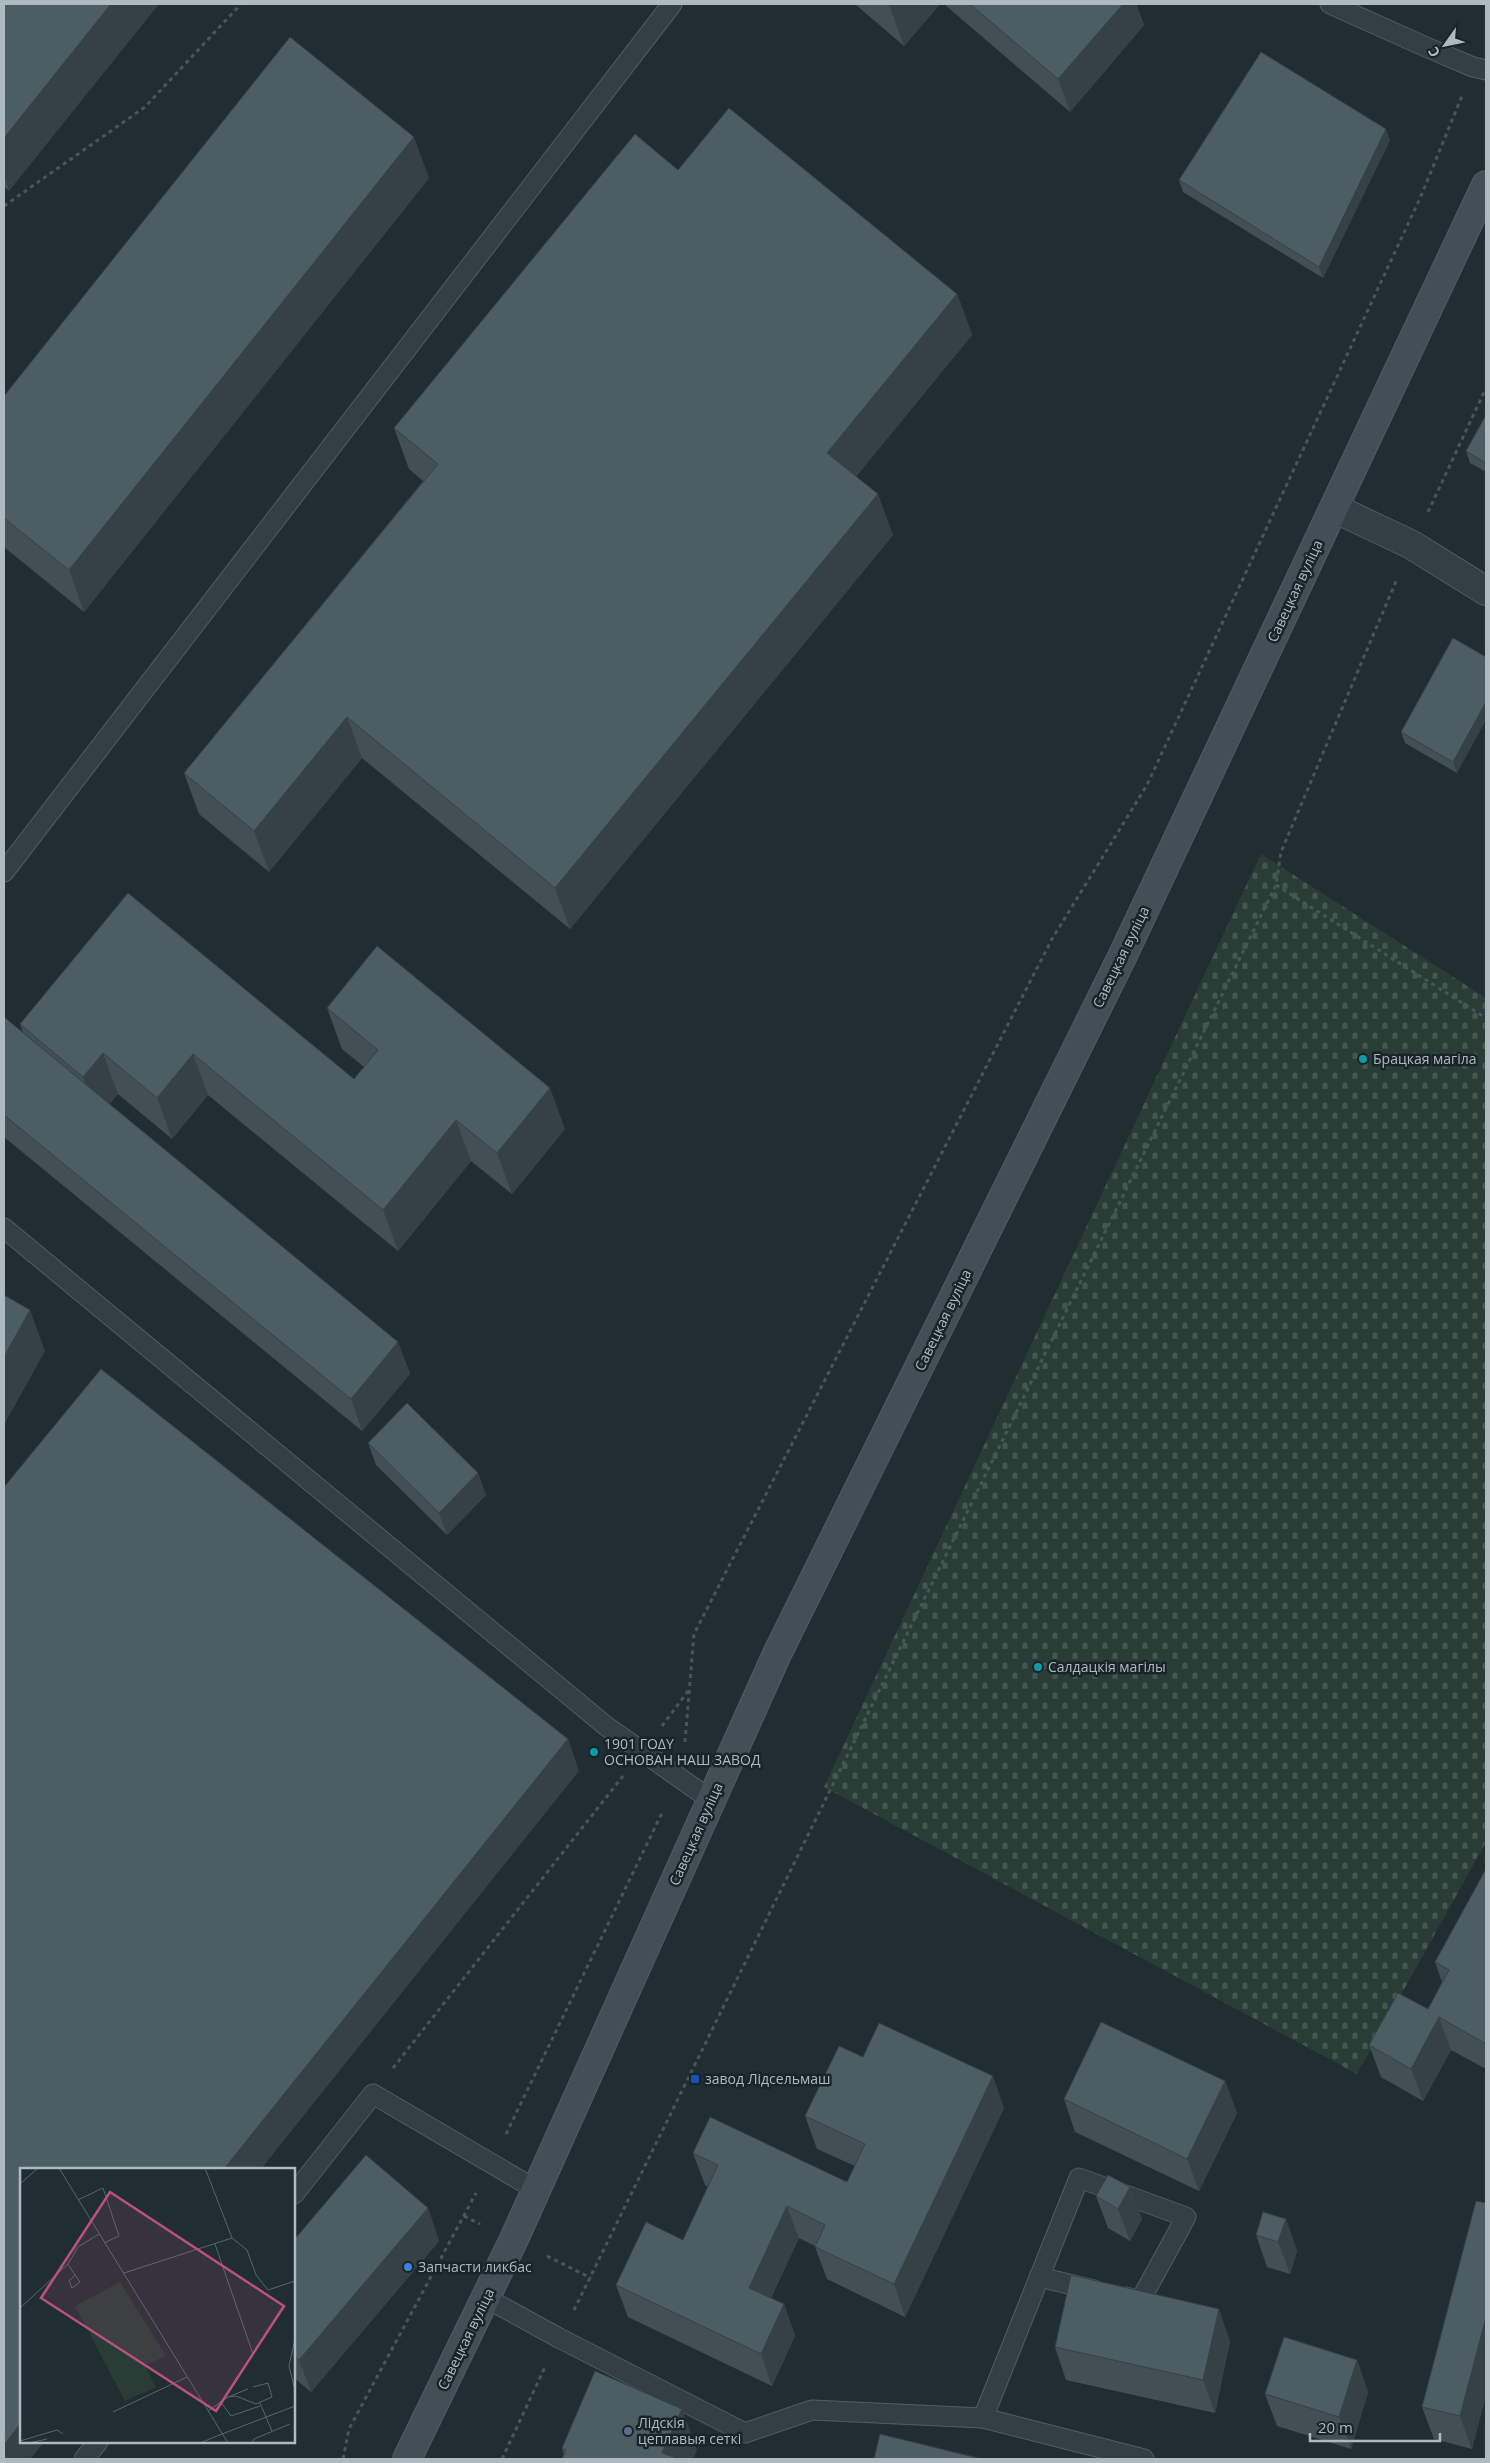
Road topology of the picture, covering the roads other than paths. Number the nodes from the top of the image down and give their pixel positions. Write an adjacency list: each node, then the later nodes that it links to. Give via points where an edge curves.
1 (672, 4): 8 (lane)
2 (1330, 4): 3 (lane)
3 (1362, 11): 4 (lane)
4 (1480, 69)
5 (1486, 185): 6 (main road, Савецкая вуліца)
6 (1334, 508): 7 (street, via 1412,545); 10 (main road, Савецкая вуліца, via 1123,955 778,1654)
7 (1486, 591)
8 (4, 872)
9 (4, 1228): 10 (lane, via 606,1726)
10 (711, 1800): 11 (main road, Савецкая вуліца)
11 (535, 2188): 12 (lane, via 373,2094); 14 (main road, Савецкая вуліца)
12 (295, 2193)
13 (1039, 2277): 13 (lane, via 1079,2178 1186,2217 1140,2301); 15 (lane)
14 (486, 2298): 15 (lane, via 745,2433 812,2410); 18 (main road, Савецкая вуліца)
15 (984, 2418): 19 (lane)
16 (97, 2443): 17 (lane)
17 (84, 2459)
18 (407, 2459)
19 (1144, 2459)

